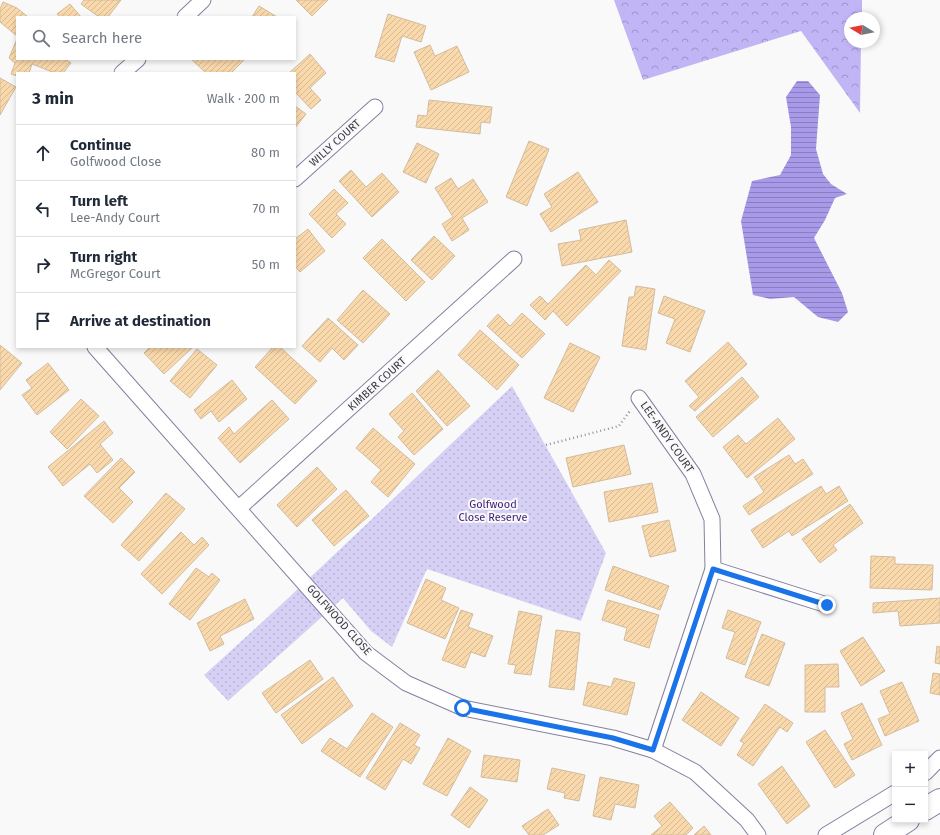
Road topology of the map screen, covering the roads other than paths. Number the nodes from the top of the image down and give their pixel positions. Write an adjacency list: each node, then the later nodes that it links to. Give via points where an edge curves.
1 (203, 0): 2 (street)
2 (185, 16)
3 (137, 60): 4 (street)
4 (123, 72)
5 (375, 107): 6 (street, WILLY COURT)
6 (296, 178)
7 (514, 259): 10 (street, KIMBER COURT)
8 (102, 349): 10 (street, GOLFWOOD CLOSE)
9 (639, 398): 11 (street, LEE-ANDY COURT, via 694,474 712,519)
10 (239, 508): 13 (street, GOLFWOOD CLOSE, via 366,653 406,683 463,708 613,738)
11 (713, 569): 12 (street); 13 (street, LEE-ANDY COURT)
12 (827, 605)
13 (653, 750): 20 (street, GOLFWOOD CLOSE, via 695,772 747,820)
14 (940, 758): 15 (street)
15 (928, 770)
16 (892, 795): 21 (street)
17 (940, 800): 18 (main road)
18 (928, 807)
19 (903, 823): 22 (main road)
20 (758, 835)
21 (826, 835)
22 (885, 835)

